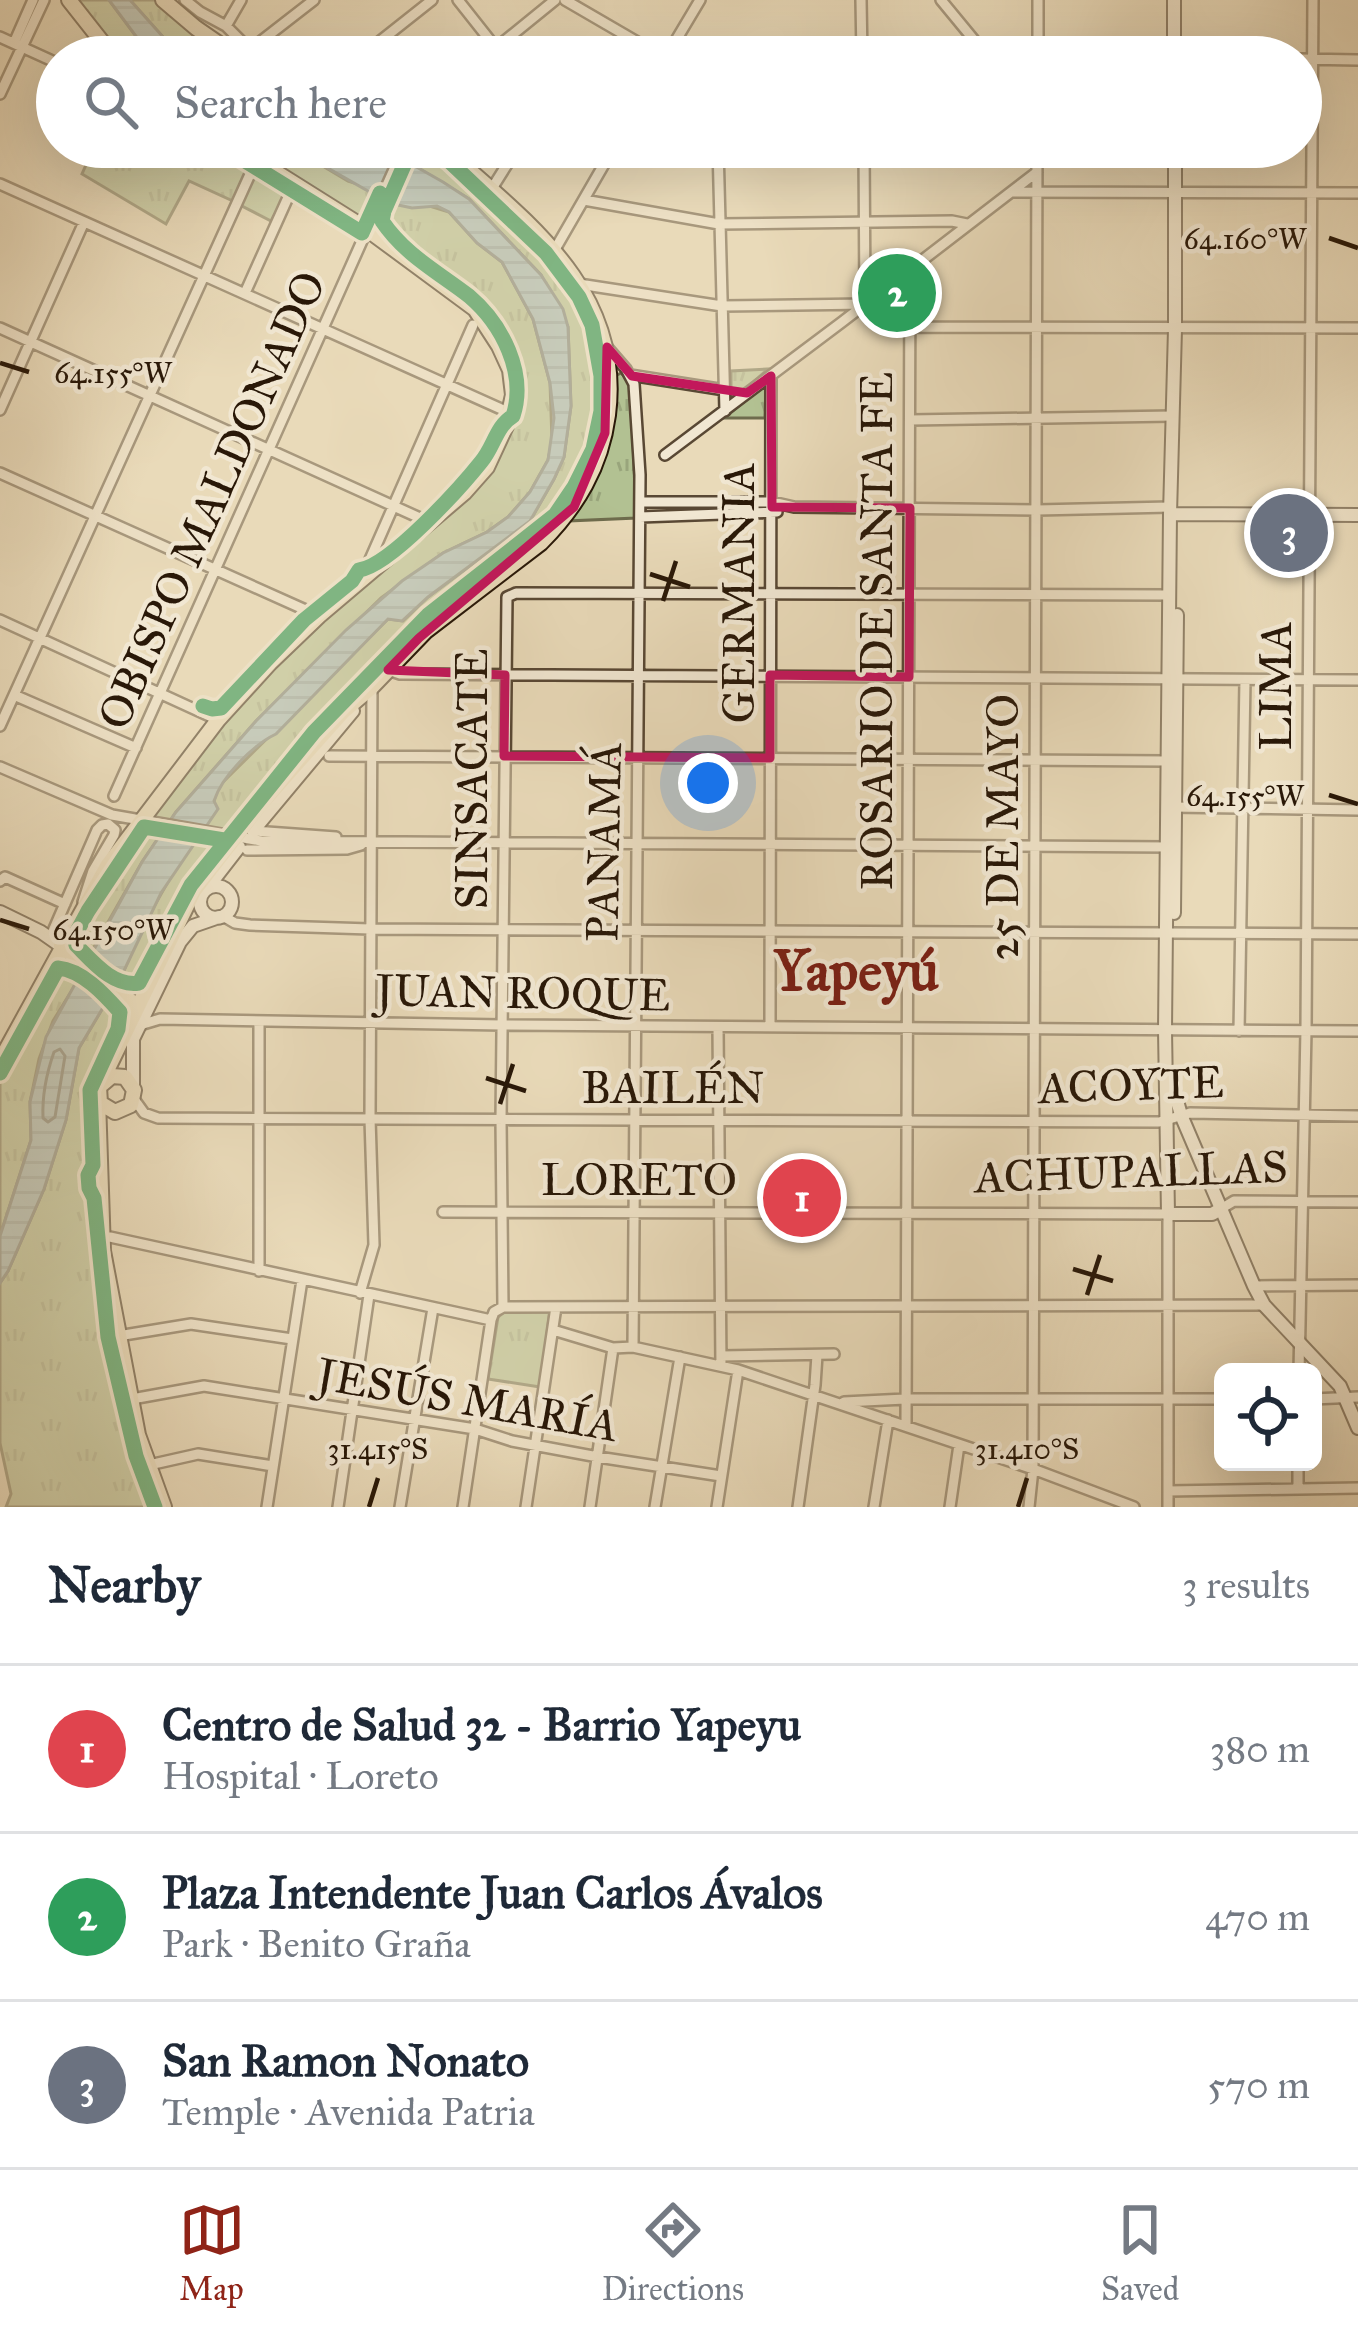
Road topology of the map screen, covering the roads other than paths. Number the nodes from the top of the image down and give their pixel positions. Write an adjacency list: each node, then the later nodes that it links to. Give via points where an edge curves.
1 (33, 0): 34 (street)
2 (44, 0): 34 (street)
3 (69, 0): 19 (main road)
4 (163, 0): 20 (main road)
5 (185, 0): 18 (street)
6 (241, 0): 18 (street)
7 (314, 0): 22 (street)
8 (432, 0): 23 (street)
9 (458, 0): 24 (street)
10 (555, 0): 25 (street)
11 (565, 0): 26 (street)
12 (700, 0): 27 (street)
13 (861, 0): 28 (street)
14 (941, 0): 29 (street)
15 (1038, 0): 30 (street)
16 (1174, 0): 31 (main road)
17 (1313, 0): 32 (street, LIMA)
18 (226, 26): 21 (street)
19 (97, 36)
20 (212, 36)
21 (233, 36)
22 (267, 36)
23 (387, 36)
24 (486, 36)
25 (511, 36)
26 (628, 36)
27 (677, 36)
28 (862, 36)
29 (971, 36)
30 (1035, 36)
31 (1174, 36)
32 (1309, 36)
33 (0, 37): 34 (street)
34 (18, 45): 35 (street); 38 (street)
35 (36, 53)
36 (1322, 59): 37 (street)
37 (1358, 60)
38 (0, 94)
39 (252, 168): 67 (street)
40 (269, 168): 52 (main road)
41 (395, 168): 60 (street, OBISPO MALDONADO)
42 (466, 168): 53 (main road)
43 (505, 168): 53 (street)
44 (602, 168): 59 (street)
45 (718, 168): 62 (street)
46 (864, 168): 63 (street)
47 (1037, 168): 50 (street, 25 DE MAYO)
48 (1175, 168): 56 (main road)
49 (1311, 168): 57 (street, LIMA)
50 (1037, 172): 54 (street, 25 DE MAYO); 55 (street)
51 (0, 184): 61 (street)
52 (294, 184): 60 (main road); 69 (street)
53 (491, 190): 65 (main road)
54 (1037, 191): 55 (street); 56 (street); 78 (street, 25 DE MAYO)
55 (1013, 192): 64 (street)
56 (1176, 192): 57 (street); 79 (main road)
57 (1312, 193): 58 (street); 75 (street, LIMA)
58 (1358, 193)
59 (584, 200): 62 (street); 65 (street)
60 (372, 220): 77 (street, OBISPO MALDONADO); 89 (main road, via 481,317 510,370)
61 (84, 222): 67 (street); 80 (street)
62 (719, 224): 63 (street); 71 (street)
63 (864, 224): 64 (street); 70 (street)
64 (967, 224): 66 (street)
65 (554, 251): 68 (main road)
66 (910, 269): 70 (street); 73 (street, ROSARIO DE SANTA FE)
67 (205, 276): 69 (street); 86 (street)
68 (579, 284): 71 (street); 81 (main road)
69 (245, 293): 77 (street)
70 (865, 304): 71 (street); 73 (street, via 878,318); 83 (street)
71 (722, 306): 85 (street)
72 (472, 325): 84 (street)
73 (910, 327): 78 (street); 92 (street, ROSARIO DE SANTA FE)
74 (0, 328): 80 (street)
75 (1311, 328): 76 (street); 79 (street); 101 (street, LIMA)
76 (1358, 328)
77 (324, 329): 84 (street); 93 (street, OBISPO MALDONADO)
78 (1038, 329): 79 (street); 91 (street, 25 DE MAYO)
79 (1175, 329): 90 (main road)
80 (30, 342): 86 (street); 87 (street)
81 (607, 346): 82 (street); 117 (main road, via 605,433 574,507)
82 (630, 375): 85 (street); 96 (street, PANAMÁ)
83 (770, 376): 88 (street); 98 (street, GERMANIA)
84 (446, 385): 89 (street); 97 (street)
85 (724, 390): 88 (street)
86 (150, 398): 93 (street); 104 (street)
87 (0, 410)
88 (725, 410): 94 (street)
89 (510, 413): 106 (main road, via 487,467)
90 (1173, 416): 91 (street); 103 (main road)
91 (1037, 418): 92 (street); 100 (street, 25 DE MAYO)
92 (910, 420): 99 (street, ROSARIO DE SANTA FE)
93 (269, 450): 97 (street); 107 (street, OBISPO MALDONADO)
94 (665, 454)
95 (0, 472): 104 (street)
96 (640, 502): 98 (street); 105 (street, PANAMÁ)
97 (393, 506): 106 (street); 108 (street)
98 (772, 508): 99 (street); 105 (street); 110 (street, GERMANIA)
99 (910, 508): 100 (street); 111 (street, ROSARIO DE SANTA FE)
100 (1037, 510): 103 (street); 112 (street, 25 DE MAYO)
101 (1310, 510): 102 (main road); 103 (main road); 124 (street, LIMA)
102 (1358, 511)
103 (1174, 513): 113 (main road); 126 (main road)
104 (96, 515): 107 (street); 116 (street)
105 (640, 517): 109 (street, PANAMÁ)
106 (431, 523): 108 (main road)
107 (216, 569): 114 (street); 128 (street, OBISPO MALDONADO)
108 (360, 581): 114 (main road)
109 (639, 593): 110 (street); 118 (street, PANAMÁ); 119 (street, SINSACATE, via 511,594)
110 (770, 593): 111 (street); 120 (street, GERMANIA)
111 (909, 593): 112 (street); 121 (street, ROSARIO DE SANTA FE)
112 (1036, 594): 113 (street); 122 (street, 25 DE MAYO)
113 (1169, 595): 126 (main road)
114 (320, 616): 130 (main road)
115 (0, 620): 116 (street)
116 (40, 638): 128 (street); 129 (street)
117 (388, 670): 119 (street); 127 (main road)
118 (638, 674): 119 (street); 120 (street); 136 (street, PANAMÁ)
119 (505, 675): 134 (street, SINSACATE)
120 (770, 675): 121 (street); 137 (street, GERMANIA)
121 (908, 676): 122 (street); 138 (street, ROSARIO DE SANTA FE)
122 (1036, 678): 126 (street); 139 (street, 25 DE MAYO)
123 (1245, 680): 124 (street); 126 (street); 144 (street)
124 (1307, 680): 125 (street); 145 (street, LIMA)
125 (1358, 680)
126 (1172, 681): 140 (main road); 143 (main road)
127 (372, 686): 135 (street); 148 (main road); 151 (main road, via 336,718)
128 (161, 692): 130 (street); 132 (street, OBISPO MALDONADO)
129 (14, 695): 131 (street); 132 (street)
130 (218, 720): 147 (main road)
131 (0, 726)
132 (136, 748): 142 (street, OBISPO MALDONADO)
133 (329, 756): 135 (street)
134 (504, 756): 135 (street); 136 (street); 150 (street, SINSACATE)
135 (372, 757): 149 (street)
136 (637, 757): 137 (street); 152 (street, PANAMÁ)
137 (770, 758): 138 (street); 153 (street, GERMANIA)
138 (908, 758): 139 (street); 154 (street, ROSARIO DE SANTA FE)
139 (1036, 759): 140 (street); 155 (street, 25 DE MAYO)
140 (1167, 761): 143 (main road)
141 (0, 767): 147 (street)
142 (114, 796)
143 (1171, 807): 144 (street); 156 (main road)
144 (1243, 808): 145 (street); 170 (street)
145 (1307, 809): 146 (street); 171 (street, LIMA)
146 (1358, 810)
147 (147, 823): 151 (street); 160 (main road)
148 (253, 831): 149 (street)
149 (371, 841): 150 (street); 151 (street); 151 (street, via 347,849); 163 (street)
150 (503, 842): 152 (street); 164 (street, SINSACATE)
151 (238, 843): 158 (main road); 159 (main road); 174 (main road, via 194,891)
152 (637, 843): 153 (street); 165 (street, PANAMÁ)
153 (770, 844): 154 (street); 166 (street, GERMANIA)
154 (908, 844): 155 (street); 167 (street, ROSARIO DE SANTA FE)
155 (1035, 845): 156 (street); 168 (street, 25 DE MAYO)
156 (1171, 847): 169 (main road)
157 (0, 881): 160 (street)
158 (203, 893): 159 (main road, via 218,886); 162 (main road, via 205,914); 174 (main road)
159 (230, 895): 162 (main road)
160 (72, 908): 160 (street, via 114,835 111,825 97,830); 173 (main road)
161 (0, 912): 173 (main road)
162 (221, 916): 163 (street, via 250,925); 178 (main road, via 183,938)
163 (370, 929): 164 (street); 177 (street)
164 (503, 929): 165 (street); 179 (street, SINSACATE)
165 (635, 931): 166 (street); 180 (street, PANAMÁ)
166 (770, 932): 167 (street); 182 (street, GERMANIA)
167 (908, 932): 168 (street); 183 (street, ROSARIO DE SANTA FE)
168 (1034, 933): 169 (street); 184 (street, 25 DE MAYO)
169 (1170, 933): 170 (street); 185 (main road)
170 (1240, 934): 171 (street); 186 (street)
171 (1306, 934): 172 (street); 187 (street, LIMA)
172 (1358, 934)
173 (61, 947): 175 (main road); 189 (main road)
174 (155, 969): 175 (main road)
175 (137, 1006): 190 (main road)
176 (259, 1022): 177 (street, JUAN ROQUE); 178 (street, JUAN ROQUE); 195 (street)
177 (370, 1023): 179 (street, JUAN ROQUE); 196 (street)
178 (140, 1025): 191 (main road, via 132,1045)
179 (502, 1025): 180 (street, JUAN ROQUE); 197 (street, SINSACATE)
180 (635, 1026): 181 (street, JUAN ROQUE); 198 (street, PANAMÁ)
181 (718, 1027): 182 (street, JUAN ROQUE); 199 (street)
182 (770, 1027): 183 (street, JUAN ROQUE)
183 (907, 1027): 184 (street, JUAN ROQUE); 200 (street, ROSARIO DE SANTA FE)
184 (1034, 1028): 185 (street, JUAN ROQUE); 201 (street, 25 DE MAYO)
185 (1169, 1030): 186 (street, JUAN ROQUE); 194 (main road)
186 (1239, 1030): 187 (street, JUAN ROQUE)
187 (1306, 1030): 188 (street, JUAN ROQUE); 192 (street, LIMA)
188 (1358, 1031)
189 (0, 1059)
190 (99, 1092): 191 (main road, via 112,1076 125,1077); 191 (main road, via 104,1108 115,1112 127,1109); 212 (main road)
191 (134, 1093): 195 (street, BAILÉN, via 152,1118)
192 (1304, 1115): 193 (street, ACOYTE); 194 (street, ACOYTE); 202 (street, LIMA)
193 (1358, 1116)
194 (1174, 1117): 201 (street, ACOYTE); 204 (main road); 211 (main road)
195 (258, 1119): 196 (street, BAILÉN); 213 (street)
196 (370, 1119): 197 (street, BAILÉN); 218 (street, via 374,1245)
197 (501, 1120): 198 (street, BAILÉN); 206 (street, SINSACATE)
198 (634, 1120): 199 (street, BAILÉN); 207 (street, PANAMÁ)
199 (720, 1120): 200 (street, BAILÉN); 208 (street)
200 (907, 1120): 201 (street, ACOYTE); 209 (street, ROSARIO DE SANTA FE)
201 (1034, 1120): 210 (street, 25 DE MAYO)
202 (1302, 1202): 203 (street, ACHUPALLAS); 204 (street, ACHUPALLAS, via 1234,1201); 217 (street, LIMA)
203 (1358, 1202)
204 (1219, 1210): 211 (main road, ACHUPALLAS); 216 (main road)
205 (443, 1212): 206 (street, LORETO)
206 (502, 1212): 207 (street, LORETO); 222 (street, SINSACATE)
207 (633, 1212): 208 (street, LORETO); 225 (street, PANAMÁ)
208 (721, 1212): 209 (street, LORETO); 227 (street)
209 (907, 1212): 210 (street, ACHUPALLAS); 223 (street, ROSARIO DE SANTA FE)
210 (1034, 1214): 211 (street, ACHUPALLAS); 219 (street, 25 DE MAYO)
211 (1168, 1214): 220 (street)
212 (101, 1238): 213 (street); 230 (main road)
213 (259, 1271): 214 (street)
214 (302, 1280): 218 (street); 231 (street)
215 (1358, 1285): 217 (street)
216 (1254, 1286): 217 (street); 221 (main road)
217 (1302, 1286): 232 (street, LIMA)
218 (364, 1294): 226 (street); 251 (street)
219 (1033, 1305): 220 (street); 223 (street); 247 (street, 25 DE MAYO)
220 (1166, 1305): 221 (street); 248 (street)
221 (1264, 1305): 232 (main road)
222 (503, 1306): 224 (street); 228 (street)
223 (906, 1306): 227 (street); 243 (street, ROSARIO DE SANTA FE)
224 (556, 1307): 225 (street); 229 (street)
225 (633, 1307): 227 (street); 233 (street, PANAMÁ)
226 (434, 1308): 228 (street); 252 (street)
227 (721, 1308): 238 (street)
228 (491, 1320): 256 (street)
229 (553, 1330): 234 (street); 257 (street)
230 (118, 1336): 231 (street, via 191,1324); 245 (main road)
231 (292, 1339): 246 (street)
232 (1300, 1343): 239 (street, LIMA); 242 (main road)
233 (633, 1347): 234 (street); 237 (street)
234 (613, 1348): 259 (street)
235 (817, 1354): 236 (street); 238 (street); 241 (street)
236 (834, 1354)
237 (680, 1357): 238 (street); 262 (street)
238 (721, 1361): 240 (street)
239 (1299, 1363)
240 (738, 1370): 241 (street); 265 (street)
241 (814, 1395): 250 (street); 278 (street)
242 (1353, 1397): 244 (street); 255 (main road)
243 (905, 1399): 247 (street); 250 (street); 254 (street, ROSARIO DE SANTA FE)
244 (1322, 1399)
245 (132, 1400): 246 (street, JESÚS MARÍA, via 196,1386); 260 (main road)
246 (284, 1400): 251 (street, JESÚS MARÍA); 261 (street)
247 (1032, 1400): 248 (street); 263 (street, 25 DE MAYO)
248 (1167, 1400): 249 (street); 268 (street)
249 (1214, 1400)
250 (839, 1403): 253 (street)
251 (352, 1410): 252 (street, JESÚS MARÍA); 271 (street)
252 (413, 1419): 256 (street, JESÚS MARÍA); 272 (street)
253 (888, 1420): 254 (street); 279 (street)
254 (906, 1426): 258 (street)
255 (1358, 1428)
256 (475, 1429): 257 (street, JESÚS MARÍA); 273 (street)
257 (535, 1445): 259 (street, JESÚS MARÍA); 274 (street)
258 (959, 1445): 263 (street); 280 (street)
259 (598, 1457): 262 (street, JESÚS MARÍA); 275 (street)
260 (148, 1466): 261 (street, via 198,1454); 269 (main road)
261 (273, 1466): 270 (street)
262 (662, 1467): 265 (street, JESÚS MARÍA); 276 (street)
263 (1033, 1469): 281 (street, 25 DE MAYO); 282 (street)
264 (1298, 1471): 267 (street)
265 (722, 1476): 277 (street)
266 (1358, 1488): 267 (street)
267 (1298, 1489): 268 (street)
268 (1168, 1491): 283 (street)
269 (164, 1507)
270 (267, 1507)
271 (338, 1507)
272 (400, 1507)
273 (463, 1507)
274 (526, 1507)
275 (590, 1507)
276 (655, 1507)
277 (717, 1507)
278 (798, 1507)
279 (874, 1507)
280 (950, 1507)
281 (1029, 1507)
282 (1134, 1507)
283 (1168, 1507)

